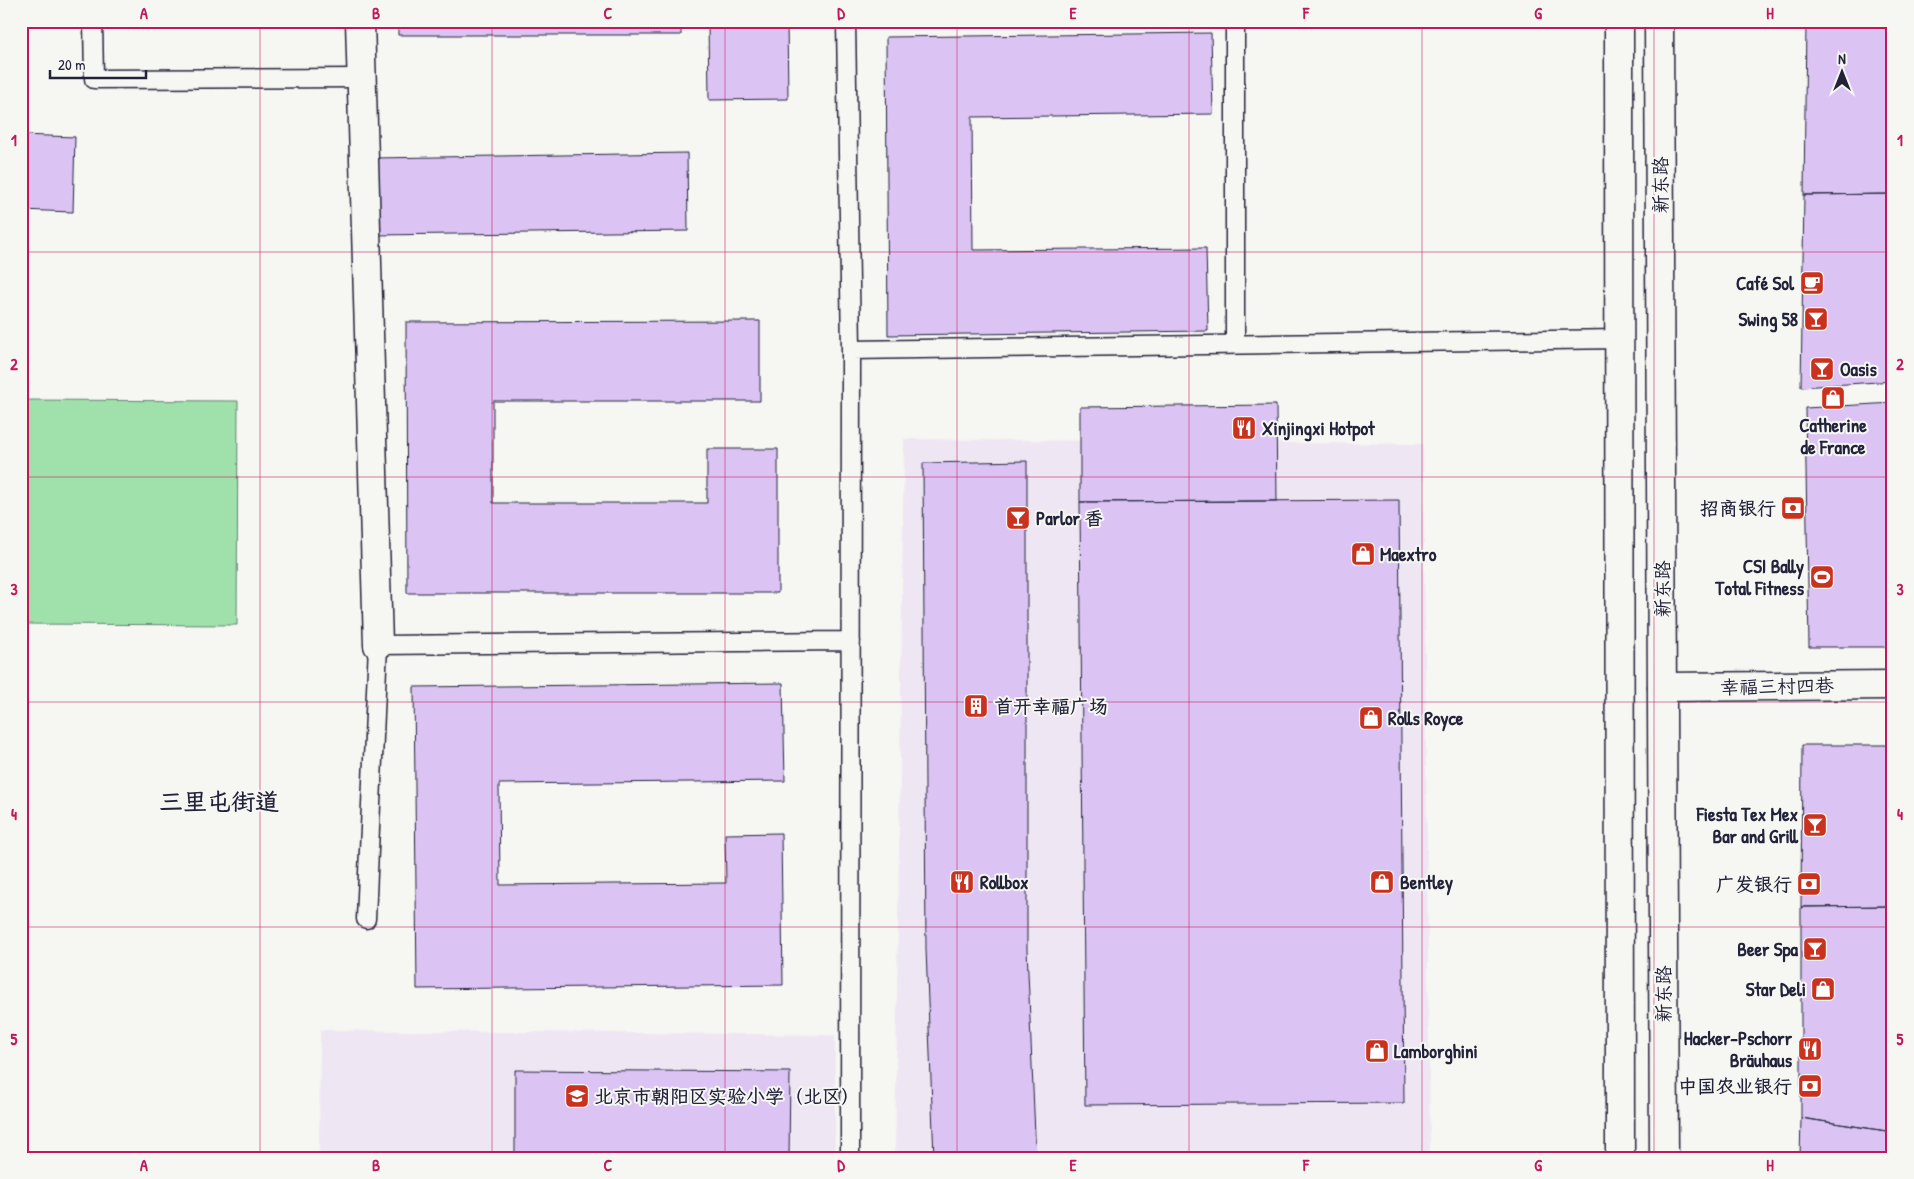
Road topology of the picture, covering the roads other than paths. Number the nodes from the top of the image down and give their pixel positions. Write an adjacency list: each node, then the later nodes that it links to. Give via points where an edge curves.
1 (93, 21): 7 (lane, via 94,79)
2 (360, 21): 7 (main road)
3 (846, 21): 10 (lane)
4 (1235, 21): 9 (lane)
5 (1619, 21): 8 (main road)
6 (1659, 21): 14 (main road, 新东路)
7 (362, 78): 12 (main road)
8 (1620, 338): 9 (lane); 17 (main road)
9 (1235, 344): 10 (lane)
10 (851, 350): 11 (lane)
11 (851, 641): 12 (lane); 16 (lane)
12 (378, 645): 15 (lane)
13 (1893, 685): 14 (main road, 幸福三村四巷)
14 (1662, 687): 18 (main road, 新东路)
15 (366, 919)
16 (850, 1158)
17 (1620, 1158)
18 (1664, 1158)

